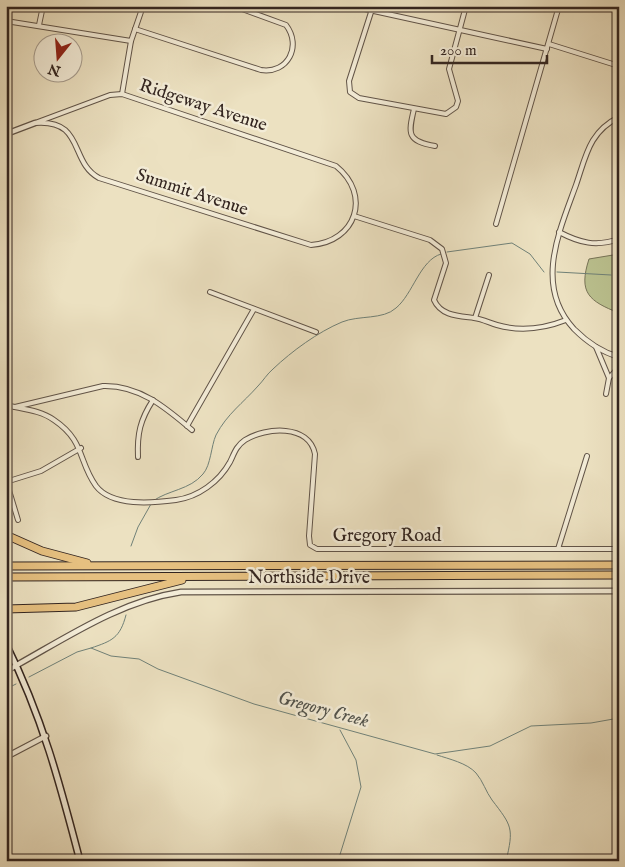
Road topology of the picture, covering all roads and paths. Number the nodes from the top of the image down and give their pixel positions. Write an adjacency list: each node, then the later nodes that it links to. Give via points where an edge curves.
1 (43, 6): 9 (street)
2 (143, 6): 10 (street)
3 (234, 6): 10 (street, via 286,26 294,41 290,57 282,66 276,70 261,70)
4 (352, 6): 7 (street)
5 (466, 6): 11 (street)
6 (560, 6): 13 (street)
7 (372, 8): 11 (street); 17 (street, via 349,80 350,92 359,98)
8 (6, 21): 9 (street)
9 (39, 25): 12 (street)
10 (135, 29): 12 (street)
11 (459, 31): 14 (street); 17 (street, via 449,69 458,101 456,107 446,114)
12 (131, 41): 16 (street)
13 (549, 44): 14 (street); 15 (street)
14 (547, 50): 23 (street)
15 (619, 66)
16 (122, 94): 19 (street, Ridgeway Avenue, via 110,95); 22 (street, Ridgeway Avenue, via 336,166 352,182 356,205)
17 (414, 109): 21 (street, via 411,136 418,143)
18 (619, 117): 24 (street, via 605,124 592,140)
19 (35, 123): 20 (street, Ridgeway Avenue); 22 (street, Summit Avenue, via 52,123 69,132 88,169 100,178 300,243 316,245 332,240 342,234)
20 (6, 134)
21 (435, 146)
22 (354, 216): 29 (street, via 437,244 446,262 434,293 437,306 455,316)
23 (496, 224)
24 (559, 232): 25 (street, via 593,244); 30 (street, via 552,271 558,305)
25 (619, 239)
26 (489, 275): 29 (street)
27 (210, 292): 28 (street)
28 (254, 309): 31 (street); 40 (street)
29 (475, 318): 30 (street, via 524,330 552,326)
30 (566, 320): 32 (street)
31 (316, 332)
32 (596, 347): 33 (street); 35 (street)
33 (619, 358)
34 (619, 367): 35 (street)
35 (609, 378): 36 (street)
36 (606, 394)
37 (153, 400): 39 (street, via 130,388 103,386); 40 (street); 44 (street, via 139,425)
38 (6, 405): 39 (street, Gregory Road)
39 (13, 407): 42 (street, Gregory Road, via 53,419)
40 (187, 426): 41 (street)
41 (192, 430)
42 (80, 448): 45 (street, via 42,471 9,481); 47 (street, Gregory Road, via 92,477 104,494 124,500 177,500 191,496 214,482 244,441 270,432 297,433 310,441 315,454 309,536 310,545 317,549)
43 (587, 456): 47 (street)
44 (138, 457)
45 (18, 520)
46 (6, 535): 51 (highway, via 65,559)
47 (558, 549): 48 (street, Gregory Road)
48 (619, 549)
49 (619, 565): 51 (highway)
50 (6, 566): 51 (highway)
51 (112, 566)
52 (619, 575): 53 (highway)
53 (233, 576): 54 (highway); 56 (highway, via 169,582 76,607)
54 (6, 577)
55 (619, 591): 58 (street, Northside Drive, via 181,592 111,613)
56 (6, 609)
57 (6, 644): 58 (main road)
58 (17, 665): 59 (street); 60 (main road)
59 (6, 672)
60 (46, 736): 61 (street); 62 (main road)
61 (6, 757)
62 (80, 861)
63 (195, 861): 64 (street, via 226,858)
64 (271, 861)

